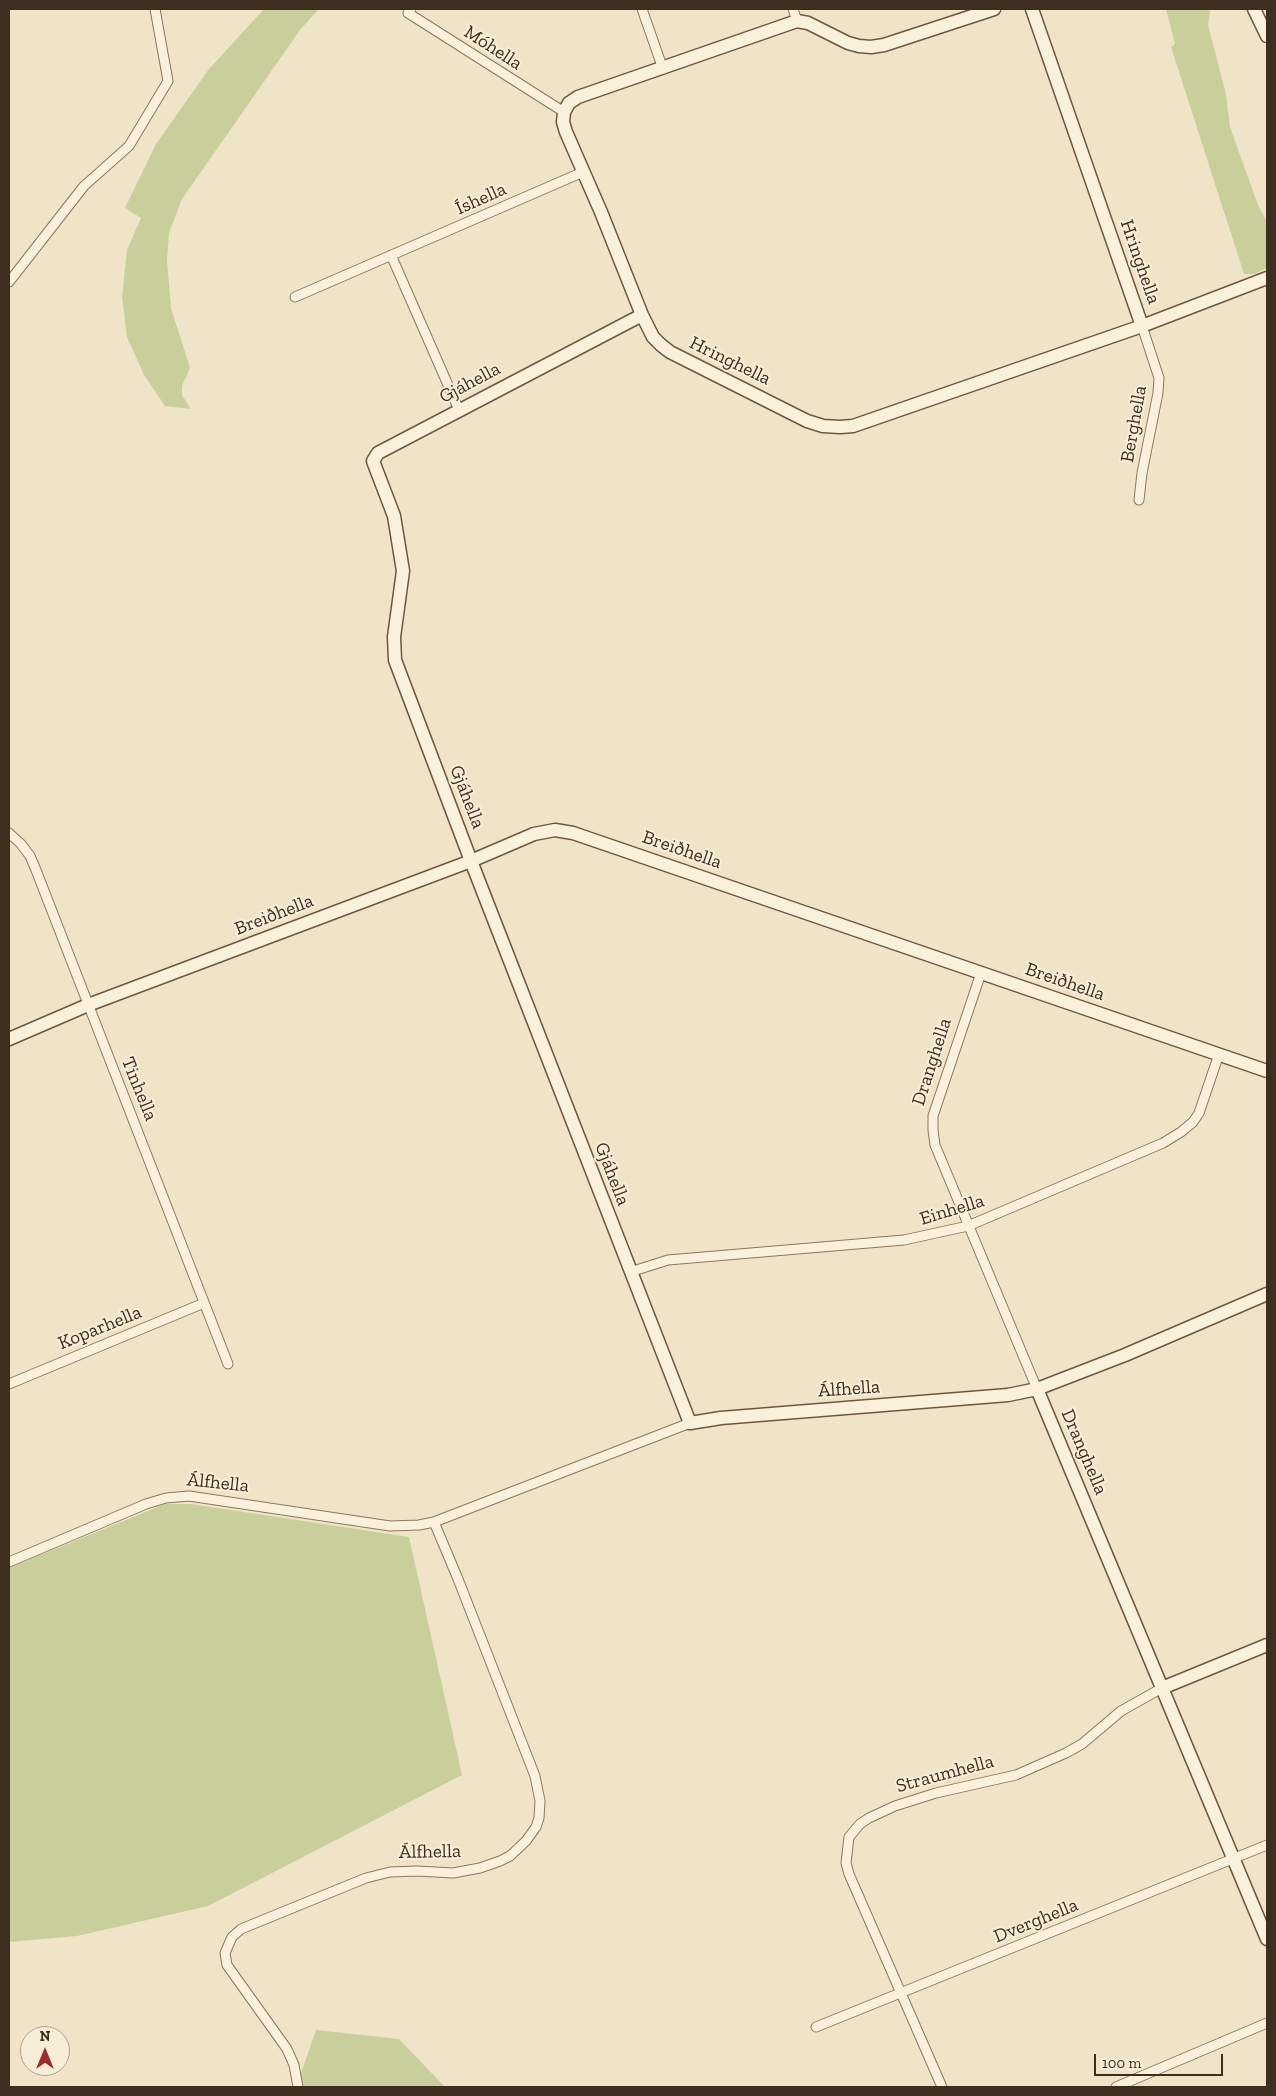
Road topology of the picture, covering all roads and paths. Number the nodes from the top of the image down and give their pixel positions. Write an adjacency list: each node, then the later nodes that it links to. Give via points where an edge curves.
1 (155, 9): 14 (street, via 168,81 129,146 84,186)
2 (411, 9): 10 (street, Móhella, via 408,13)
3 (642, 9): 9 (street)
4 (994, 9): 7 (street, via 871,47 848,43)
5 (1032, 9): 17 (street, Hringhella)
6 (1254, 9): 8 (street)
7 (795, 15): 9 (street)
8 (1267, 36)
9 (663, 69): 10 (street, via 578,97)
10 (564, 112): 11 (street, Hringhella, via 566,132)
11 (583, 172): 12 (street, Íshella); 16 (street, Hringhella)
12 (391, 255): 15 (street, Íshella); 18 (street)
13 (1267, 278): 17 (street)
14 (9, 282)
15 (295, 297)
16 (642, 315): 17 (street, Hringhella, via 653,337 670,352 807,421 840,427 853,426); 18 (street, Gjáhella)
17 (1142, 326): 19 (street, Berghella, via 1159,378)
18 (459, 410): 21 (street, Gjáhella, via 378,453 374,461 394,516 403,571 394,638 395,660)
19 (1139, 500)
20 (9, 833): 23 (street, Tinhella, via 30,856)
21 (471, 861): 22 (street, Breiðhella, via 534,834 555,830 574,833); 23 (street, Breiðhella); 28 (street, Gjáhella)
22 (982, 973): 25 (street, Breiðhella); 27 (street, Dranghella, via 933,1123 935,1145)
23 (88, 1005): 24 (street, Breiðhella); 30 (street, Tinhella)
24 (9, 1039)
25 (1219, 1054): 26 (street, Breiðhella); 27 (street, Einhella, via 1199,1113 1181,1132 1163,1143)
26 (1267, 1071)
27 (968, 1226): 28 (street, Einhella, via 904,1240 668,1260); 33 (street, Dranghella)
28 (630, 1272): 34 (street, Gjáhella)
29 (1267, 1294): 33 (street, Álfhella)
30 (204, 1303): 31 (street, Tinhella); 32 (street, Koparhella)
31 (228, 1364)
32 (9, 1384)
33 (1037, 1389): 34 (street, Álfhella, via 1000,1396); 38 (street, Dranghella)
34 (690, 1423): 35 (street, Álfhella)
35 (434, 1522): 36 (street, Álfhella, via 390,1526 189,1496 166,1498); 45 (street, Álfhella, via 535,1776 540,1801 536,1827 526,1841 500,1861 453,1873 390,1872 366,1878 241,1929 232,1937 226,1947 227,1965 287,2049)
36 (9, 1562)
37 (1267, 1645): 38 (street, Straumhella)
38 (1162, 1688): 40 (street, Dranghella); 42 (street, Straumhella, via 1120,1711 1082,1744 1066,1752 1016,1775 916,1798 869,1818 854,1830 849,1837 846,1863)
39 (1267, 1845): 40 (street, Dverghella)
40 (1234, 1859): 41 (street, Dranghella); 42 (street, Dverghella)
41 (1267, 1939)
42 (902, 1992): 44 (street, Dverghella); 46 (street, Straumhella)
43 (1267, 2023): 47 (street)
44 (816, 2027)
45 (298, 2087)
46 (942, 2087)
47 (1116, 2087)

